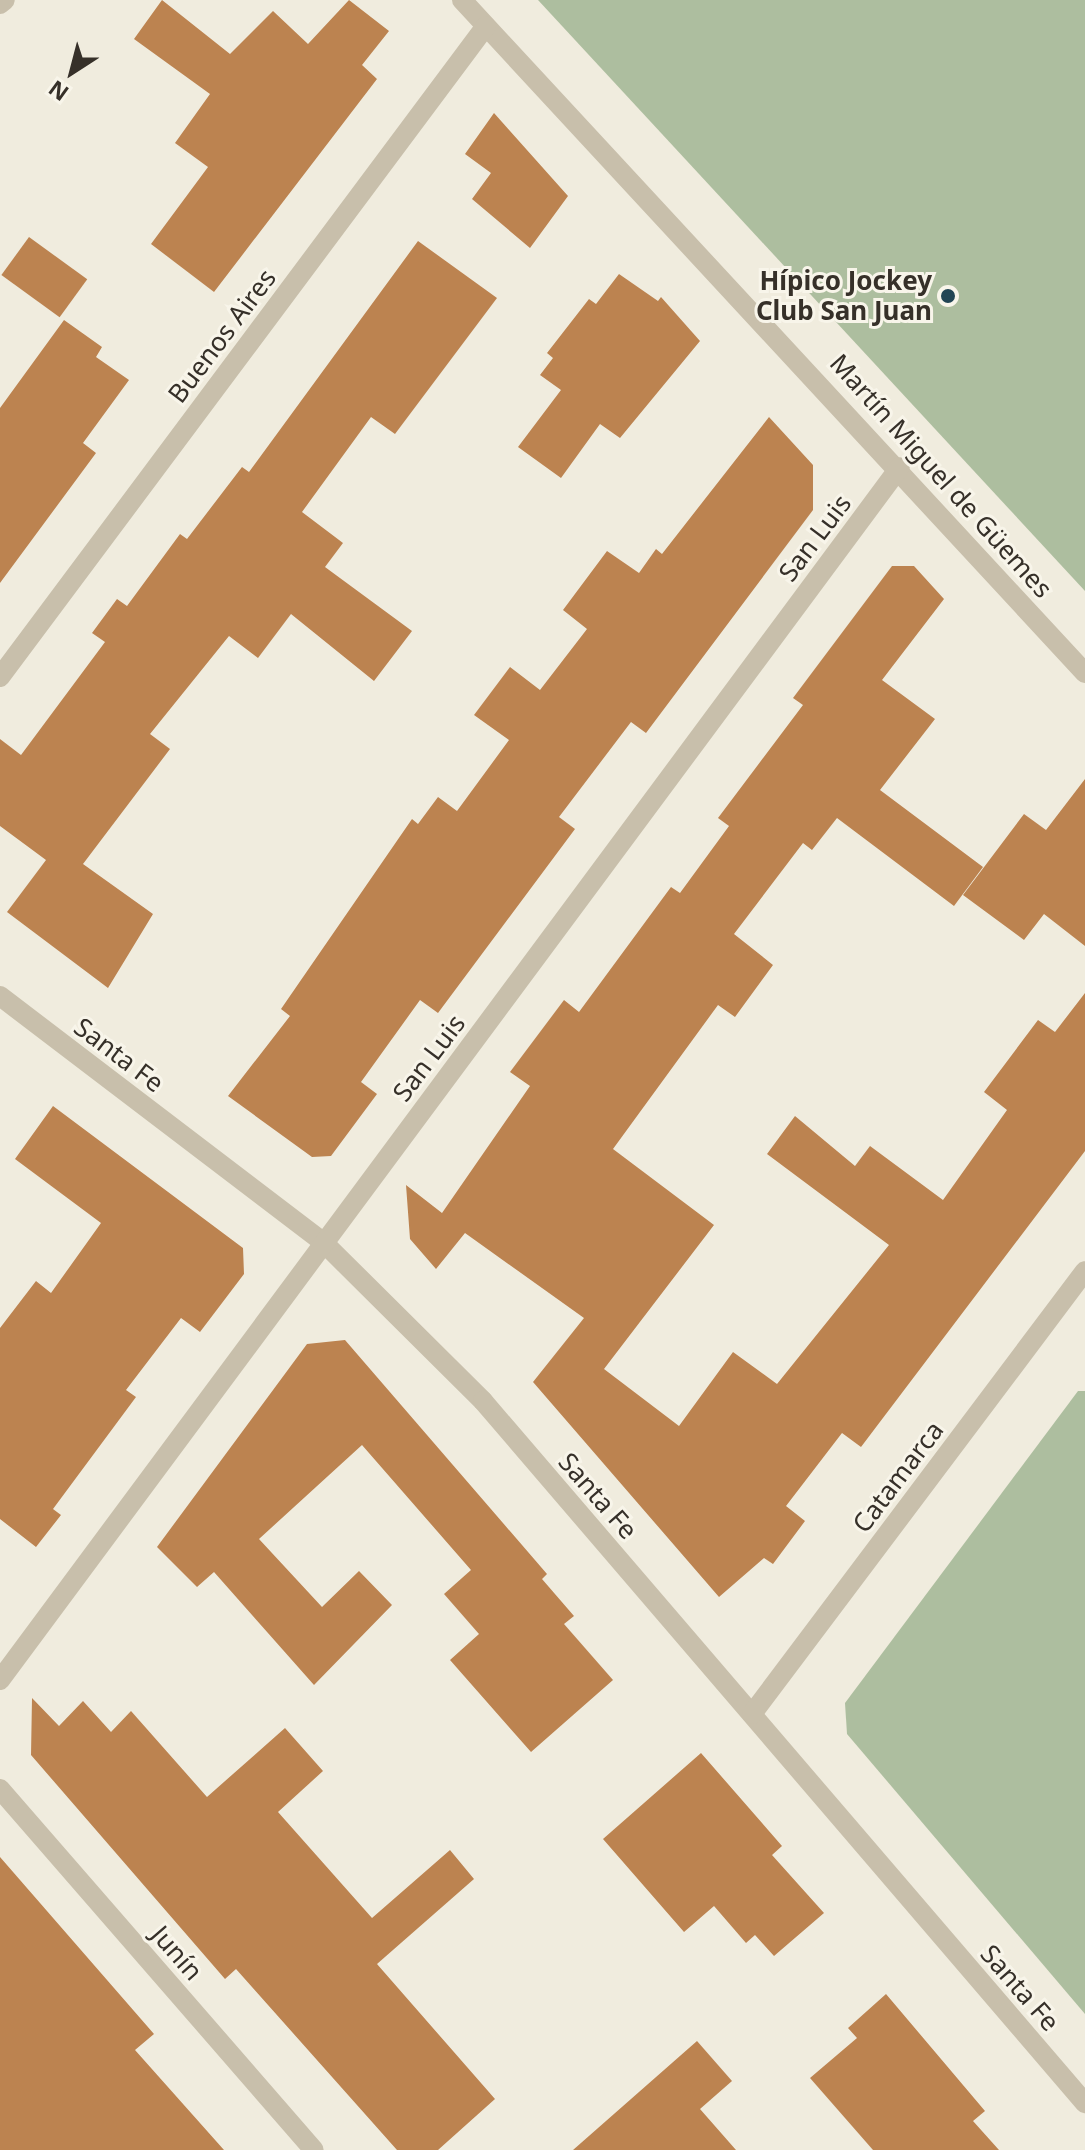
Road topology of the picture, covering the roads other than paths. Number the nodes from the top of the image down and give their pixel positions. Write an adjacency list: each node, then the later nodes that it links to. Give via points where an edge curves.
1 (5, 0): 3 (street)
2 (462, 0): 4 (street, Martín Miguel de Güemes)
3 (0, 4)
4 (486, 26): 5 (street, Martín Miguel de Güemes); 7 (street, Buenos Aires)
5 (900, 467): 6 (street, Martín Miguel de Güemes); 9 (street, San Luis)
6 (1085, 673)
7 (0, 677)
8 (0, 996): 9 (street, Santa Fe)
9 (324, 1243): 11 (street, San Luis); 12 (street, Santa Fe, via 483,1401)
10 (1085, 1271): 12 (street, Catamarca)
11 (0, 1680)
12 (752, 1714): 14 (street, Santa Fe)
13 (0, 1789): 15 (street, Junín)
14 (1085, 2103)
15 (314, 2150)

